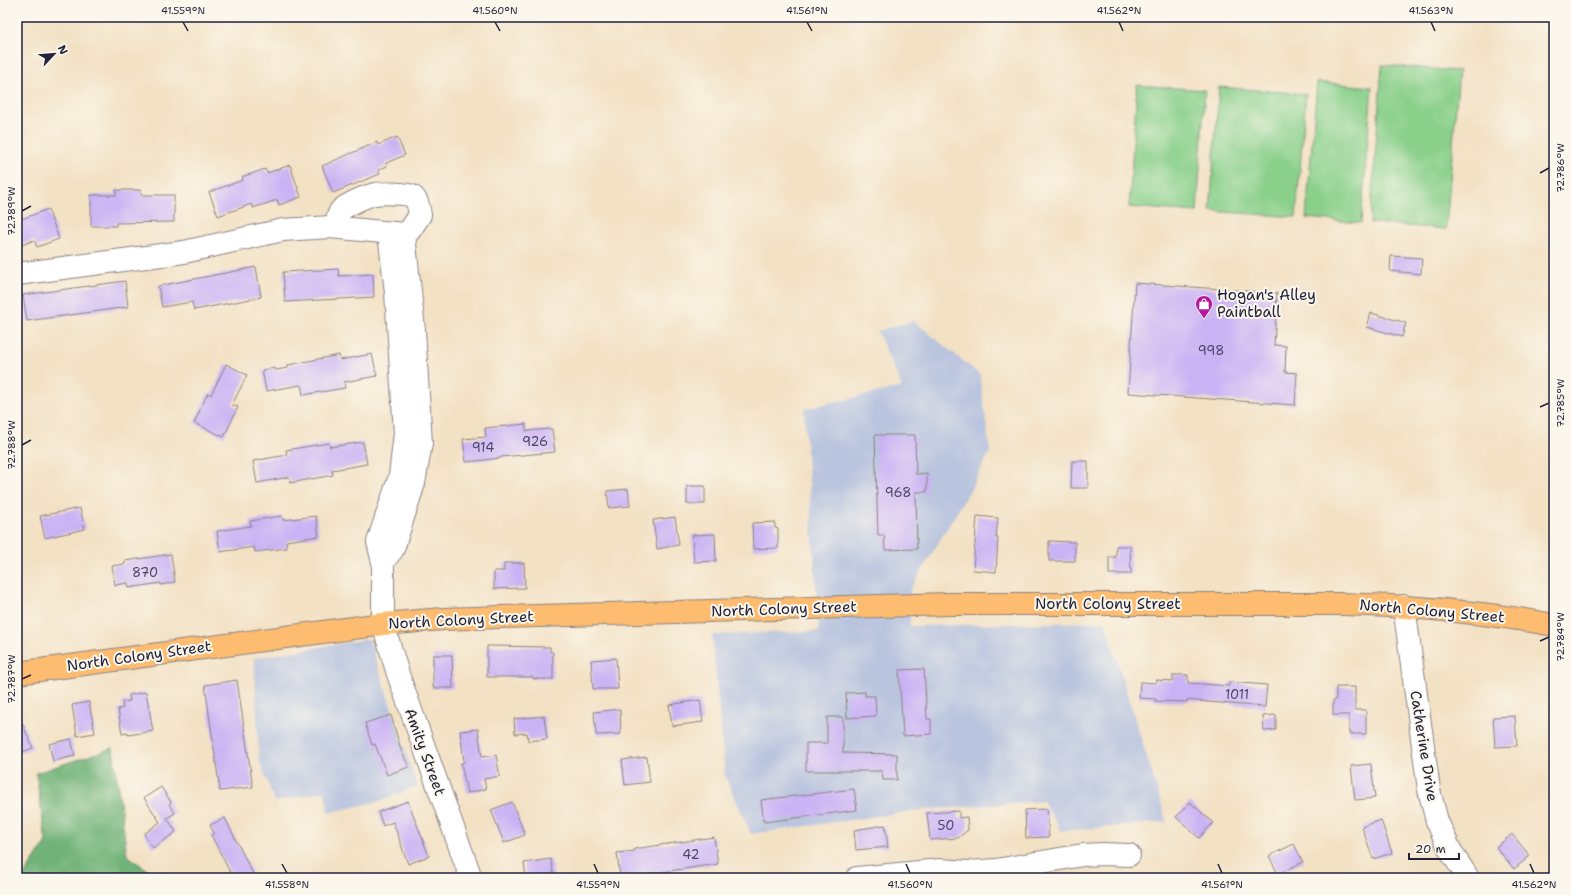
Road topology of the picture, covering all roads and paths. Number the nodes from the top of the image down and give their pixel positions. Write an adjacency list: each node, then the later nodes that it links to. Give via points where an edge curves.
1 (336, 227): 2 (street); 2 (street, via 341,211 352,203 374,194 412,196 418,204 420,215 410,230); 3 (street, via 283,230 184,252)
2 (397, 234): 5 (street, Amity Street, via 396,293 411,407 400,476 378,542 384,562)
3 (17, 274)
4 (1404, 606): 5 (main road, North Colony Street, via 950,604 443,619); 6 (main road, North Colony Street, via 1465,611); 11 (street, Catherine Drive, via 1429,790 1437,820 1450,850)
5 (384, 624): 7 (main road, North Colony Street); 9 (street, Amity Street, via 398,674)
6 (1554, 625)
7 (17, 673)
8 (1129, 855): 10 (street, via 1083,855 996,870 940,870)
9 (471, 878)
10 (857, 878)
11 (1468, 878)

